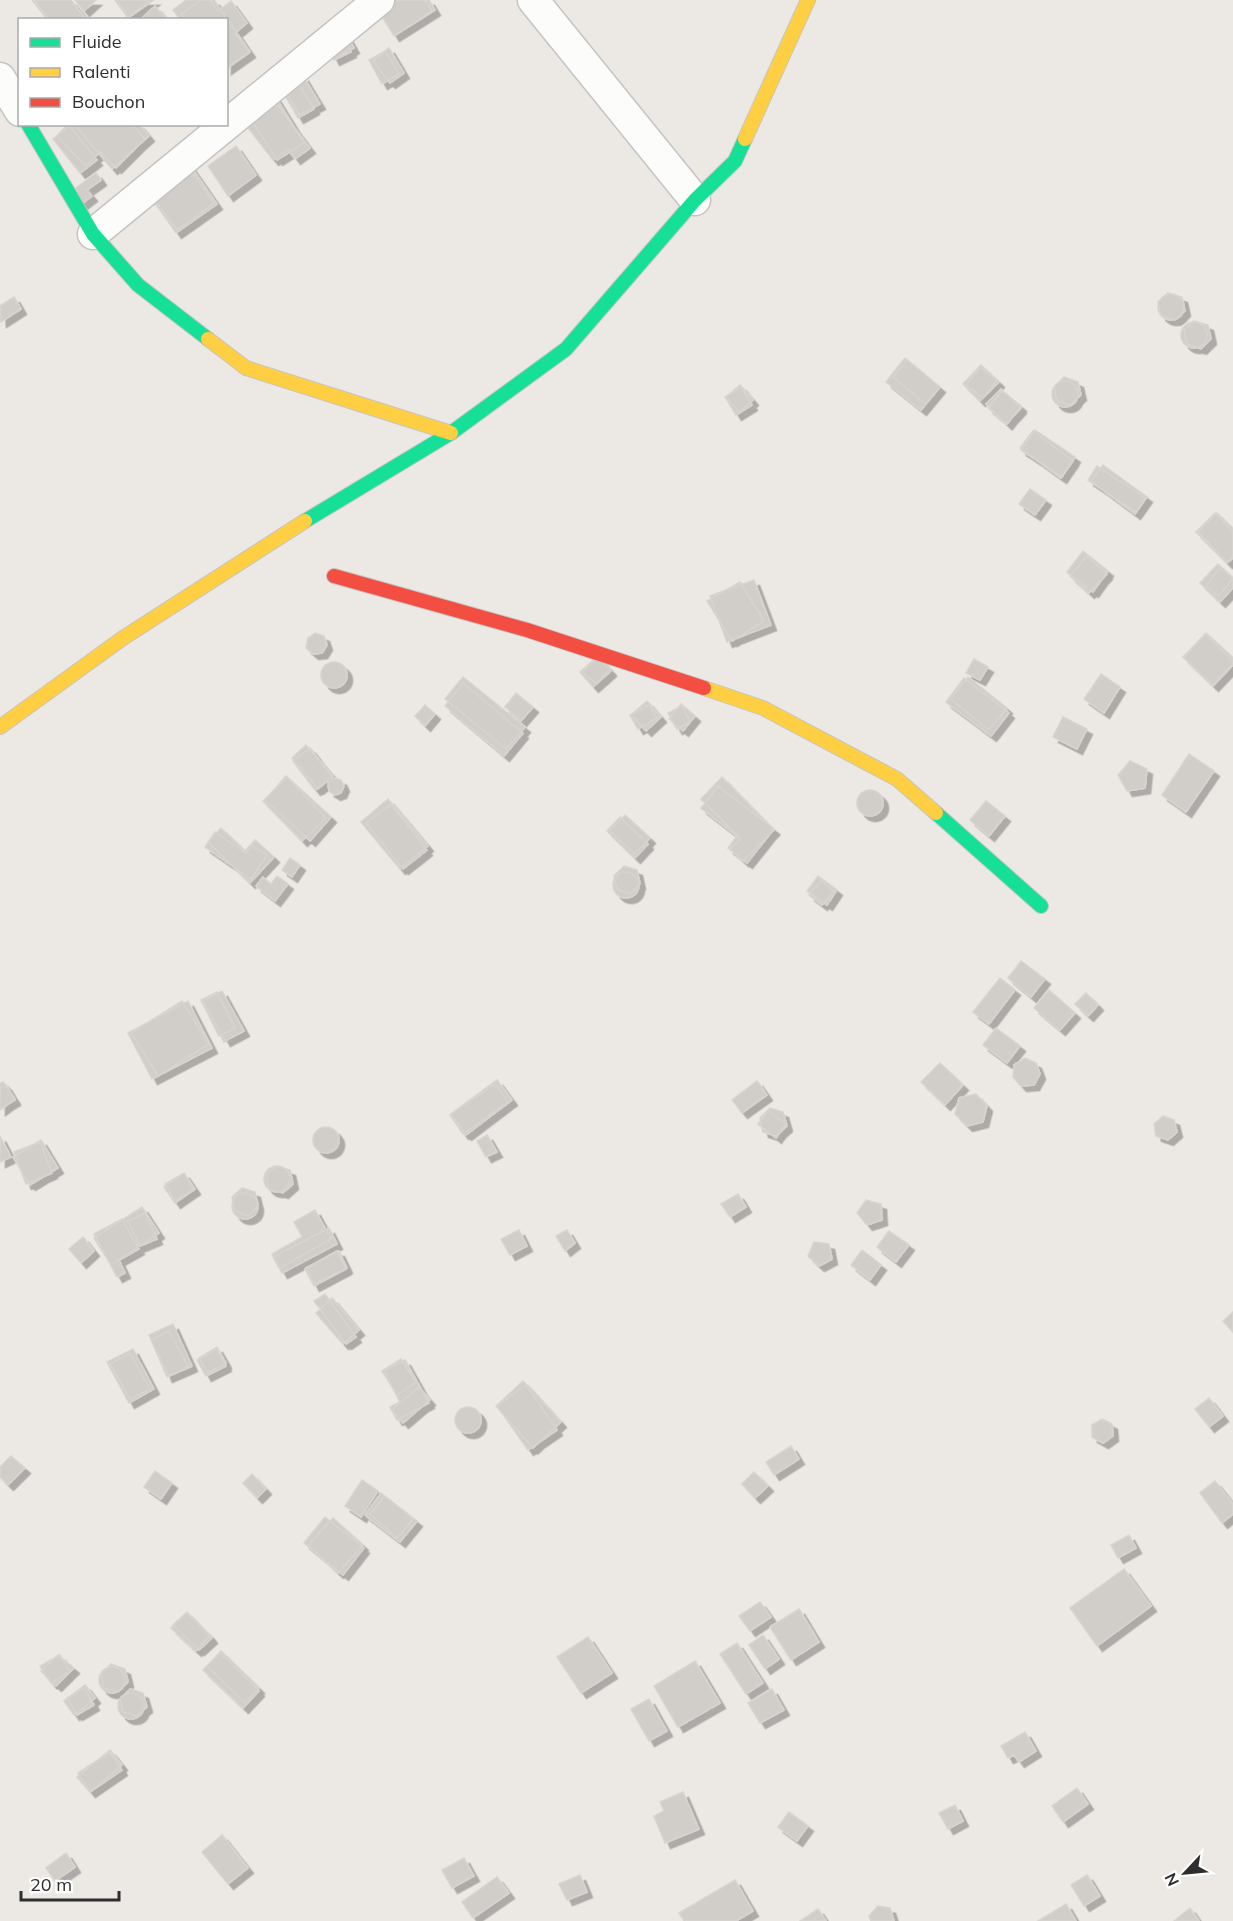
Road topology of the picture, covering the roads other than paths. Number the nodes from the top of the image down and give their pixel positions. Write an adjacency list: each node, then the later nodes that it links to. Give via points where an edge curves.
1 (379, 0): 6 (street)
2 (534, 0): 9 (street)
3 (808, 0): 9 (street, via 735,161)
4 (0, 78): 5 (street)
5 (18, 108)
6 (228, 124)
7 (29, 126): 10 (street)
8 (225, 126): 10 (street)
9 (695, 200): 11 (street, via 566,349)
10 (93, 234): 11 (street, via 138,285 246,368)
11 (452, 433): 13 (street, via 313,516 123,638)
12 (334, 576): 14 (street, via 527,630 763,708 897,779)
13 (0, 727)
14 (1041, 906)

